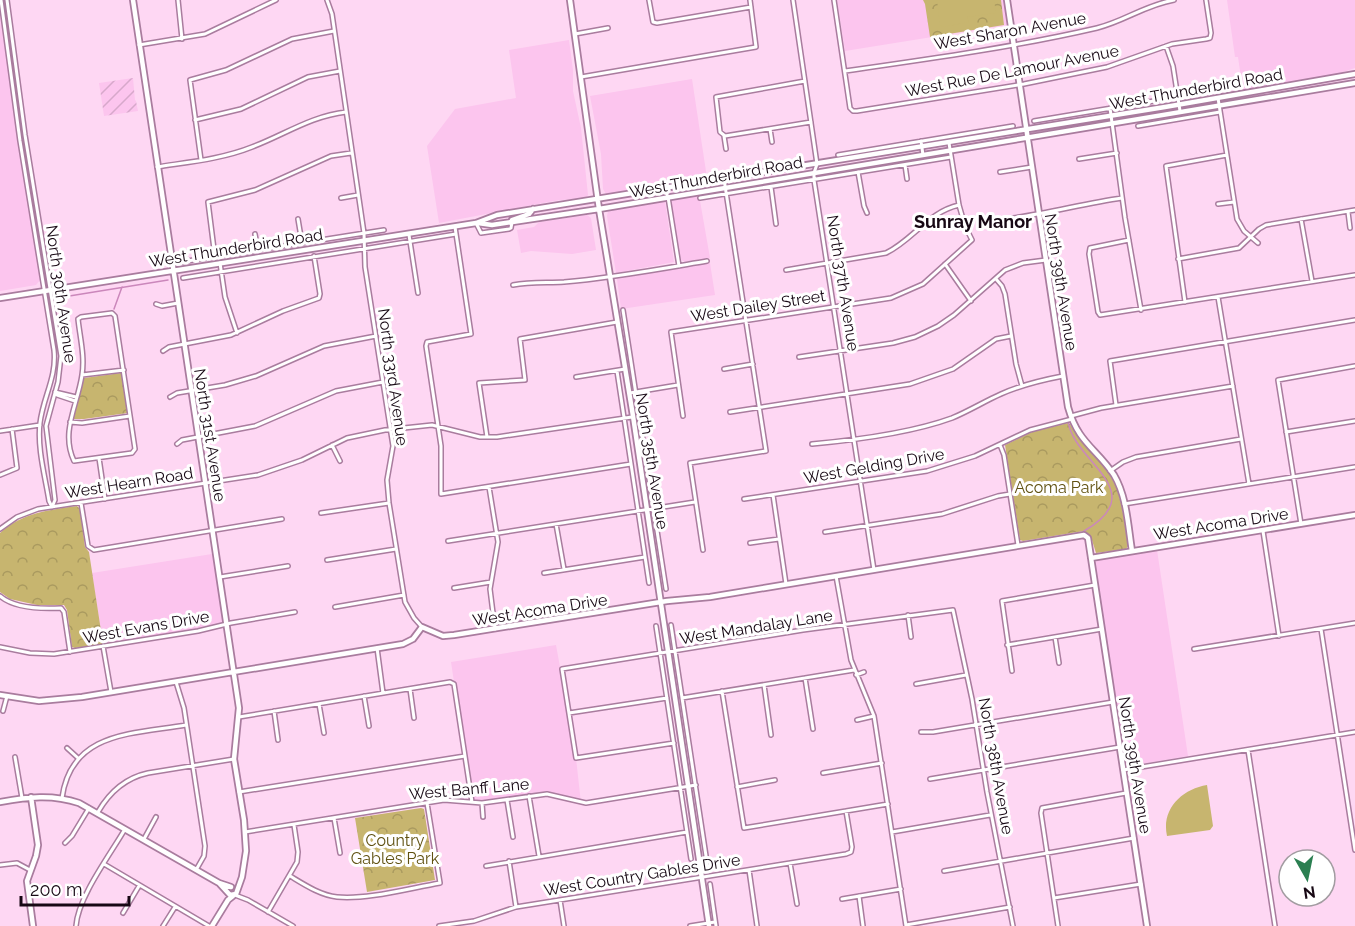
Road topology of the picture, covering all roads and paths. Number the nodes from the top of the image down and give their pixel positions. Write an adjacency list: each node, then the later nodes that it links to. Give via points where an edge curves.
1 (1, 0): 138 (street, North 30th Avenue, via 20,141)
2 (7, 0): 138 (street, North 30th Avenue)
3 (133, 0): 21 (street, North 31st Avenue)
4 (178, 0): 19 (street)
5 (276, 0): 19 (street, via 213,31)
6 (327, 0): 17 (street, North 33rd Avenue)
7 (570, 0): 18 (street, North 35th Avenue)
8 (649, 0): 15 (street, via 653,22 657,23)
9 (750, 0): 15 (street)
10 (793, 0): 27 (street, North 37th Avenue)
11 (834, 0): 24 (street)
12 (1007, 0): 20 (street, North 39th Avenue)
13 (1174, 0): 20 (street, West Sharon Avenue, via 1152,4 1099,27)
14 (1206, 0): 22 (street, West Rue De Lamour Avenue, via 1210,38)
15 (752, 7): 26 (street, via 756,47)
16 (608, 28): 18 (street)
17 (334, 31): 23 (street, North 33rd Avenue); 40 (street, via 292,39 226,70 190,80)
18 (575, 34): 26 (street, North 35th Avenue)
19 (182, 39): 21 (street)
20 (1014, 44): 24 (street, West Sharon Avenue); 29 (street, North 39th Avenue)
21 (140, 45): 71 (street, North 31st Avenue)
22 (1166, 46): 29 (street, West Rue De Lamour Avenue, via 1116,65); 30 (street)
23 (340, 71): 35 (street, North 33rd Avenue); 40 (street, via 308,77 241,109)
24 (845, 71): 29 (street, West Rue De Lamour Avenue, via 852,111)
25 (1355, 74): 31 (street, West Thunderbird Road)
26 (581, 76): 87 (street, North 35th Avenue)
27 (805, 81): 42 (street, North 37th Avenue); 52 (street, via 716,97)
28 (1355, 83): 34 (street, West Thunderbird Road)
29 (1020, 84): 50 (street, North 39th Avenue)
30 (1178, 97): 32 (street); 33 (street, West Thunderbird Road)
31 (1218, 98): 32 (street, West Thunderbird Road); 34 (street)
32 (1179, 105): 36 (street); 37 (street, West Thunderbird Road)
33 (1110, 108): 37 (street); 38 (street, West Thunderbird Road)
34 (1220, 109): 36 (street, West Thunderbird Road); 44 (street, West Thunderbird Road); 64 (street)
35 (346, 112): 59 (street, North 33rd Avenue); 67 (street, via 320,116 233,154)
36 (1180, 113): 39 (street, West Thunderbird Road)
37 (1111, 116): 43 (street); 48 (street, West Thunderbird Road)
38 (1043, 119): 41 (street, West Thunderbird Road); 48 (street)
39 (1141, 119): 43 (street, West Thunderbird Road); 44 (street, West Thunderbird Road)
40 (195, 120): 67 (street)
41 (1034, 121)
42 (811, 122): 49 (street); 69 (street, North 37th Avenue)
43 (1113, 123): 53 (street, West Thunderbird Road); 60 (street)
44 (1147, 124): 46 (street, West Thunderbird Road)
45 (1013, 126): 47 (street, West Thunderbird Road)
46 (1138, 126)
47 (1006, 127): 51 (street); 56 (street, West Thunderbird Road)
48 (1040, 128): 50 (street, West Thunderbird Road)
49 (770, 129): 52 (street); 54 (street)
50 (1026, 130): 51 (street, West Thunderbird Road); 53 (street, North 39th Avenue)
51 (1011, 132): 55 (street, West Thunderbird Road)
52 (723, 135): 57 (street)
53 (1028, 138): 58 (street, West Thunderbird Road); 72 (street, North 39th Avenue)
54 (772, 142)
55 (949, 143): 56 (street, West Thunderbird Road); 58 (street)
56 (922, 144): 61 (street, West Thunderbird Road); 63 (street); 68 (street, West Thunderbird Road)
57 (726, 149)
58 (950, 150): 63 (street, West Thunderbird Road); 65 (street)
59 (352, 153): 82 (street, North 33rd Avenue); 120 (street, via 331,156 255,190 208,202)
60 (1117, 153): 66 (street); 86 (street)
61 (845, 154): 62 (street, West Thunderbird Road); 68 (street)
62 (838, 155)
63 (923, 155): 75 (street, West Thunderbird Road)
64 (1227, 155): 88 (street); 121 (street, via 1166,166)
65 (951, 157): 70 (street, West Thunderbird Road); 90 (street)
66 (1079, 159)
67 (201, 160): 71 (street)
68 (842, 160): 69 (street, West Thunderbird Road)
69 (817, 164): 75 (street, North 37th Avenue); 76 (street, West Thunderbird Road)
70 (905, 165): 73 (street, West Thunderbird Road); 77 (street)
71 (157, 167): 129 (street, North 31st Avenue)
72 (1032, 167): 74 (street); 96 (street, North 39th Avenue)
73 (858, 172): 78 (street, West Thunderbird Road); 95 (street)
74 (1000, 172)
75 (814, 173): 78 (street, North 37th Avenue); 81 (street, West Thunderbird Road)
76 (724, 178): 80 (street, West Thunderbird Road); 81 (street)
77 (907, 179)
78 (814, 180): 79 (street, West Thunderbird Road); 126 (street, North 37th Avenue)
79 (771, 187): 81 (street, West Thunderbird Road); 103 (street)
80 (664, 188): 83 (street); 87 (street, West Thunderbird Road)
81 (726, 191): 83 (street, West Thunderbird Road); 85 (street, West Thunderbird Road); 149 (street)
82 (358, 195): 84 (street); 107 (street, North 33rd Avenue)
83 (668, 197): 92 (street, West Thunderbird Road); 128 (street)
84 (341, 198)
85 (700, 198)
86 (1122, 198): 96 (street); 113 (street)
87 (597, 199): 91 (street, West Thunderbird Road); 92 (street, North 35th Avenue)
88 (1234, 202): 89 (street); 111 (street, via 1239,224)
89 (1218, 204)
90 (959, 205): 126 (street, via 936,214 886,253); 127 (street, West Dailey Street, via 972,240)
91 (534, 209): 101 (street, West Thunderbird Road); 102 (street)
92 (599, 209): 100 (street, West Thunderbird Road); 133 (street, North 35th Avenue)
93 (1355, 210): 94 (street)
94 (1347, 212): 99 (street); 105 (street)
95 (867, 213)
96 (1039, 214): 97 (street); 122 (street, North 39th Avenue)
97 (1013, 218)
98 (298, 219): 115 (street)
99 (1302, 219): 111 (street, via 1262,226); 136 (street)
100 (512, 222): 101 (street, West Thunderbird Road, via 509,229 481,233); 102 (street, West Thunderbird Road)
101 (476, 223): 102 (street, West Thunderbird Road); 104 (street, West Thunderbird Road)
102 (505, 223)
103 (776, 224)
104 (455, 226): 108 (street, West Thunderbird Road); 110 (street)
105 (1350, 228)
106 (384, 230): 107 (street, West Thunderbird Road)
107 (364, 233): 112 (street, North 33rd Avenue); 115 (street, West Thunderbird Road)
108 (408, 233): 112 (street, West Thunderbird Road); 114 (street)
109 (255, 234): 118 (street)
110 (456, 234): 114 (street, West Thunderbird Road); 198 (street, via 471,334 427,342)
111 (1251, 237): 116 (street); 121 (street, via 1236,249)
112 (364, 240): 117 (street, North 33rd Avenue); 125 (street, West Thunderbird Road)
113 (1129, 240): 148 (street); 148 (street, via 1090,248 1098,312 1100,315)
114 (410, 242): 117 (street, West Thunderbird Road); 139 (street)
115 (302, 243): 118 (street, West Thunderbird Road)
116 (1258, 243)
117 (364, 248): 119 (street, West Thunderbird Road); 153 (street, North 33rd Avenue)
118 (258, 250): 120 (street, West Thunderbird Road)
119 (314, 256): 131 (street, West Thunderbird Road); 152 (street, via 319,298)
120 (215, 257): 124 (street, West Thunderbird Road)
121 (1178, 258): 144 (street)
122 (1046, 260): 135 (street, via 1013,266); 168 (street, North 39th Avenue)
123 (707, 261): 128 (street)
124 (181, 262)
125 (220, 263): 129 (street, West Thunderbird Road); 131 (street)
126 (828, 264): 130 (street); 146 (street, North 37th Avenue)
127 (945, 264): 142 (street); 146 (street, West Dailey Street, via 923,284 902,295)
128 (679, 266): 133 (street)
129 (173, 270): 138 (street, West Thunderbird Road); 143 (street, North 31st Avenue)
130 (786, 270)
131 (221, 271): 134 (street, West Thunderbird Road); 152 (street)
132 (1355, 274): 136 (street)
133 (609, 276): 137 (street); 151 (street, North 35th Avenue)
134 (183, 278)
135 (996, 279): 142 (street); 154 (street, via 1005,294)
136 (1312, 282): 140 (street)
137 (513, 285)
138 (47, 290): 141 (street, West Thunderbird Road); 175 (street, North 30th Avenue, via 55,358); 177 (street, North 30th Avenue, via 61,356)
139 (418, 293)
140 (1218, 297): 144 (street); 155 (street)
141 (0, 298)
142 (971, 301): 158 (street, via 938,326 915,337)
143 (178, 303): 145 (street); 156 (street, North 31st Avenue)
144 (1185, 303): 148 (street)
145 (156, 304)
146 (834, 307): 149 (street, West Dailey Street); 158 (street, North 37th Avenue)
147 (623, 310): 178 (street, North 35th Avenue)
148 (1141, 310)
149 (746, 320): 160 (street); 172 (street, West Dailey Street, via 671,333)
150 (1355, 320): 155 (street)
151 (617, 322): 162 (street, North 35th Avenue); 205 (street, via 520,339 525,380 479,383)
152 (237, 333): 156 (street)
153 (376, 336): 171 (street, North 33rd Avenue); 176 (street, via 324,346 256,376)
154 (1011, 336): 173 (street); 180 (street, via 996,339 953,369 925,380)
155 (1226, 341): 174 (street); 186 (street, via 1110,361)
156 (184, 344): 157 (street); 176 (street, North 31st Avenue)
157 (163, 351)
158 (841, 351): 159 (street); 180 (street, North 37th Avenue)
159 (800, 357)
160 (753, 364): 163 (street); 187 (street)
161 (1355, 366): 166 (street)
162 (625, 369): 165 (street); 179 (street, North 35th Avenue)
163 (724, 369)
164 (124, 370): 167 (street); 167 (street, via 114,314 91,316 78,319); 190 (street)
165 (617, 370): 169 (street); 193 (street, North 35th Avenue)
166 (1323, 371): 170 (street); 203 (street, via 1278,380)
167 (82, 375): 183 (street)
168 (1064, 376): 173 (street); 194 (street, North 39th Avenue)
169 (576, 377)
170 (1324, 378)
171 (383, 382): 201 (street, North 33rd Avenue); 204 (street, via 336,391 255,426)
172 (678, 386): 178 (street); 192 (street)
173 (1022, 386): 206 (street, via 931,424)
174 (1233, 386): 181 (street, West Gelding Drive); 207 (street)
175 (49, 390): 177 (street); 197 (street, North 30th Avenue)
176 (191, 390): 182 (street); 204 (street, North 31st Avenue)
177 (55, 392): 183 (street); 199 (street, North 30th Avenue)
178 (636, 392): 179 (street); 232 (street, North 35th Avenue)
179 (629, 393): 191 (street, North 35th Avenue)
180 (848, 394): 187 (street); 206 (street, North 37th Avenue)
181 (1188, 394): 184 (street); 185 (street, West Gelding Drive)
182 (170, 397)
183 (76, 399): 196 (street)
184 (1189, 400)
185 (1129, 403): 186 (street, West Gelding Drive); 188 (street)
186 (1116, 405): 194 (street, West Gelding Drive)
187 (759, 408): 189 (street); 228 (street, via 766,452 690,463)
188 (1130, 409)
189 (730, 412)
190 (131, 416): 196 (street); 212 (street, via 134,452)
191 (633, 416): 193 (street, West Hearn Road); 233 (street, North 35th Avenue)
192 (683, 416)
193 (624, 418): 205 (street, West Hearn Road); 214 (street, North 35th Avenue)
194 (1071, 418): 211 (street, West Gelding Drive, via 1030,430); 216 (street, North 39th Avenue, via 1082,439)
195 (1355, 421): 203 (street)
196 (70, 422): 212 (street, via 74,461)
197 (40, 425): 199 (street); 200 (street); 231 (street, North 30th Avenue)
198 (438, 425): 201 (street, West Hearn Road); 205 (street, West Hearn Road); 222 (street, via 441,494)
199 (46, 426): 231 (street, North 30th Avenue, via 55,500)
200 (12, 429): 202 (street); 217 (street, via 17,468)
201 (390, 429): 210 (street, West Hearn Road); 227 (street, North 33rd Avenue, via 393,446 387,480)
202 (0, 431)
203 (1286, 432): 218 (street)
204 (198, 437): 208 (street); 220 (street, North 31st Avenue)
205 (487, 437)
206 (854, 438): 209 (street); 219 (street, North 37th Avenue)
207 (1242, 439): 216 (street, via 1136,457); 221 (street)
208 (177, 444)
209 (812, 444)
210 (332, 445): 213 (street); 220 (street, West Hearn Road, via 272,471)
211 (1000, 445): 219 (street, West Gelding Drive, via 945,467); 223 (street)
212 (99, 458): 225 (street)
213 (339, 461)
214 (631, 464): 222 (street); 234 (street, North 35th Avenue)
215 (1355, 467): 218 (street)
216 (1110, 471): 230 (street, North 39th Avenue)
217 (0, 475)
218 (1293, 477): 221 (street); 239 (street)
219 (861, 482): 224 (street, West Gelding Drive); 240 (street, North 37th Avenue)
220 (205, 484): 225 (street, West Hearn Road); 243 (street, North 31st Avenue)
221 (1249, 484): 230 (street)
222 (489, 487): 245 (street)
223 (1010, 494): 240 (street, via 942,514); 250 (street)
224 (773, 495): 226 (street, West Gelding Drive); 247 (street)
225 (105, 499): 229 (street, West Hearn Road)
226 (744, 499)
227 (389, 502): 235 (street); 251 (street, North 33rd Avenue)
228 (696, 502): 232 (street); 252 (street)
229 (81, 503): 231 (street, West Hearn Road); 243 (street, via 90,549)
230 (1124, 504): 253 (street, North 39th Avenue)
231 (52, 507): 241 (street, West Hearn Road, via 24,514)
232 (654, 508): 233 (street); 268 (street, North 35th Avenue)
233 (647, 509): 234 (street); 271 (street, North 35th Avenue)
234 (638, 510): 238 (street); 254 (street, North 35th Avenue)
235 (321, 513)
236 (1355, 514): 239 (street, West Acoma Drive)
237 (282, 519): 243 (street)
238 (556, 524): 245 (street); 258 (street)
239 (1301, 524): 242 (street, West Acoma Drive)
240 (867, 525): 244 (street); 259 (street, North 37th Avenue)
241 (0, 530)
242 (1262, 530): 253 (street, West Acoma Drive); 285 (street)
243 (212, 531): 262 (street, North 31st Avenue)
244 (825, 532)
245 (496, 533): 248 (street); 263 (street, via 497,557)
246 (1086, 536): 250 (street, West Acoma Drive); 255 (street, North 39th Avenue)
247 (779, 539): 249 (street); 265 (street)
248 (448, 541)
249 (750, 543)
250 (1018, 545): 259 (street, West Acoma Drive)
251 (397, 549): 256 (street); 270 (street, North 33rd Avenue)
252 (703, 550)
253 (1132, 551): 255 (street, West Acoma Drive)
254 (645, 556): 258 (street); 264 (street, North 35th Avenue)
255 (1091, 558): 266 (street, North 39th Avenue)
256 (327, 560)
257 (288, 566): 262 (street)
258 (564, 570): 260 (street)
259 (874, 570): 261 (street, West Acoma Drive)
260 (544, 573)
261 (836, 576): 265 (street, West Acoma Drive); 280 (street)
262 (220, 578): 277 (street, North 31st Avenue)
263 (491, 582): 267 (street); 282 (street)
264 (649, 583)
265 (786, 584): 271 (street, West Acoma Drive)
266 (1095, 585): 283 (street, North 39th Avenue); 288 (street, via 1002,601)
267 (454, 588)
268 (666, 589)
269 (0, 596): 293 (street, via 41,608 61,608)
270 (404, 596): 272 (street); 281 (street, North 33rd Avenue, via 410,613)
271 (661, 603): 282 (street, West Acoma Drive); 295 (street, North 35th Avenue)
272 (335, 607)
273 (953, 610): 275 (street, West Mandalay Lane); 303 (street, North 38th Avenue)
274 (295, 612): 277 (street, West Evans Drive)
275 (908, 615): 280 (street, West Mandalay Lane); 286 (street)
276 (1355, 623): 284 (street)
277 (227, 624): 289 (street, West Evans Drive); 299 (street, North 31st Avenue)
278 (671, 625): 294 (street)
279 (656, 626): 296 (street)
280 (844, 626): 294 (street, West Mandalay Lane); 298 (street)
281 (422, 627): 282 (street, West Acoma Drive, via 443,636); 291 (street, via 403,644)
282 (495, 629)
283 (1102, 629): 287 (street); 317 (street, North 39th Avenue)
284 (1321, 629): 285 (street); 334 (street)
285 (1279, 636): 292 (street)
286 (911, 637)
287 (1055, 637): 288 (street); 297 (street)
288 (1007, 645): 300 (street)
289 (103, 646): 293 (street, West Evans Drive); 310 (street)
290 (0, 647): 293 (street, West Evans Drive, via 38,654)
291 (377, 648): 299 (street); 311 (street)
292 (1194, 650)
293 (70, 652)
294 (675, 652): 295 (street, West Mandalay Lane); 316 (street)
295 (669, 653): 296 (street, West Mandalay Lane); 352 (street, North 35th Avenue)
296 (660, 654): 315 (street); 321 (street, West Mandalay Lane, via 562,669)
297 (1059, 663)
298 (854, 670): 302 (street); 304 (street)
299 (234, 671): 305 (street); 323 (street, North 31st Avenue)
300 (1012, 671)
301 (864, 672): 302 (street)
302 (856, 675): 322 (street)
303 (966, 675): 306 (street); 327 (street, North 38th Avenue)
304 (805, 678): 307 (street); 329 (street)
305 (177, 682): 310 (street); 326 (street)
306 (916, 684)
307 (764, 685): 309 (street); 333 (street)
308 (410, 689): 311 (street); 324 (street); 340 (street, via 454,684)
309 (722, 692): 316 (street); 353 (street)
310 (111, 693): 313 (street, via 52,701)
311 (383, 693): 314 (street)
312 (0, 695): 313 (street)
313 (7, 696): 319 (street)
314 (364, 696): 318 (street); 328 (street)
315 (667, 698): 321 (street); 336 (street)
316 (682, 698): 351 (street)
317 (1113, 702): 327 (street); 338 (street, North 39th Avenue)
318 (319, 704): 320 (street); 332 (street)
319 (3, 711)
320 (274, 711): 323 (street); 335 (street)
321 (569, 713): 336 (street, via 576,758)
322 (874, 716): 325 (street); 344 (street)
323 (238, 717): 343 (street, North 31st Avenue)
324 (414, 718)
325 (857, 720)
326 (186, 725): 342 (street, via 106,739); 345 (street)
327 (977, 725): 330 (street); 346 (street, North 38th Avenue)
328 (369, 726)
329 (813, 729)
330 (921, 732)
331 (1355, 732): 334 (street)
332 (324, 733)
333 (771, 735)
334 (1338, 735): 339 (street); 382 (street)
335 (278, 740)
336 (674, 743): 354 (street)
337 (67, 747): 342 (street)
338 (1120, 747): 346 (street); 347 (street, North 39th Avenue)
339 (1248, 750): 347 (street); 436 (street)
340 (465, 756): 355 (street); 363 (street)
341 (15, 757): 359 (street)
342 (78, 758): 360 (street, via 67,775)
343 (234, 759): 345 (street); 355 (street, North 31st Avenue)
344 (882, 763): 348 (street); 366 (street)
345 (192, 766): 369 (street, via 134,777 116,789); 397 (street, via 205,849)
346 (983, 769): 349 (street); 370 (street, North 38th Avenue)
347 (1123, 770): 356 (street, North 39th Avenue)
348 (823, 773)
349 (930, 779)
350 (775, 780): 353 (street)
351 (696, 785): 352 (street, West Banff Lane); 395 (street)
352 (688, 786): 354 (street, West Banff Lane); 401 (street, North 35th Avenue)
353 (737, 787): 368 (street, via 744,828)
354 (680, 788): 357 (street, West Banff Lane, via 586,803 547,794); 377 (street)
355 (239, 792): 376 (street, North 31st Avenue)
356 (1127, 793): 380 (street, North 39th Avenue); 386 (street, via 1042,808)
357 (529, 796): 361 (street, West Banff Lane); 387 (street)
358 (31, 797): 359 (street); 360 (street); 396 (street, via 38,845)
359 (22, 798): 362 (street)
360 (62, 798): 367 (street)
361 (507, 800): 365 (street, West Banff Lane); 379 (street)
362 (0, 802)
363 (472, 802): 364 (street, West Banff Lane); 365 (street, West Banff Lane)
364 (427, 803): 373 (street, West Banff Lane); 400 (street, via 440,883 335,897)
365 (482, 803): 372 (street)
366 (888, 804): 368 (street); 378 (street)
367 (90, 808): 369 (street); 383 (street)
368 (846, 811): 391 (street, West Country Gables Drive, via 851,852)
369 (98, 812): 375 (street)
370 (991, 815): 378 (street); 390 (street, North 38th Avenue)
371 (156, 817): 381 (street)
372 (483, 817)
373 (334, 818): 374 (street, West Banff Lane); 385 (street)
374 (294, 825): 376 (street, West Banff Lane); 400 (street, via 297,857)
375 (125, 828): 381 (street); 392 (street)
376 (245, 832): 407 (street, North 31st Avenue, via 246,859)
377 (687, 832): 387 (street); 388 (street)
378 (892, 832): 406 (street)
379 (513, 837)
380 (1134, 838): 386 (street); 403 (street, North 39th Avenue)
381 (143, 839): 397 (street)
382 (1354, 841): 384 (street)
383 (65, 843)
384 (1355, 850)
385 (340, 853)
386 (1047, 853): 390 (street); 410 (street)
387 (539, 856): 389 (street)
388 (691, 859)
389 (509, 861): 394 (street); 415 (street)
390 (1001, 861): 399 (street); 416 (street, North 38th Avenue)
391 (790, 863): 398 (street, West Country Gables Drive); 413 (street)
392 (104, 864): 404 (street); 408 (street)
393 (0, 865): 396 (street, via 17,863)
394 (486, 866)
395 (708, 869)
396 (30, 870): 423 (street, via 27,888)
397 (196, 870): 407 (street)
398 (749, 870): 401 (street, West Country Gables Drive); 431 (street)
399 (944, 871)
400 (290, 876): 417 (street)
401 (702, 878): 412 (street, West Country Gables Drive); 421 (street, North 35th Avenue)
402 (710, 884): 419 (street)
403 (1141, 884): 410 (street); 435 (street, North 39th Avenue)
404 (139, 885): 414 (street); 418 (street)
405 (72, 888): 408 (street)
406 (901, 889): 409 (street); 422 (street)
407 (232, 891): 417 (street); 426 (street, North 31st Avenue)
408 (85, 896): 424 (street)
409 (859, 896): 411 (street); 432 (street)
410 (1054, 898): 434 (street)
411 (842, 899)
412 (560, 900): 415 (street, West Country Gables Drive); 429 (street)
413 (797, 904)
414 (175, 906): 425 (street); 426 (street)
415 (516, 907): 420 (street, West Country Gables Drive, via 474,921)
416 (1010, 907): 422 (street); 433 (street, North 38th Avenue)
417 (268, 912): 427 (street)
418 (123, 913)
419 (716, 924): 421 (street)
420 (446, 925): 428 (street, West Country Gables Drive)
421 (708, 925): 430 (street)
422 (906, 925)
423 (33, 926)
424 (76, 926)
425 (164, 926)
426 (210, 926)
427 (293, 926)
428 (439, 926)
429 (564, 926)
430 (690, 926)
431 (758, 926)
432 (863, 926)
433 (1013, 926)
434 (1058, 926)
435 (1147, 926)
436 (1275, 926)

